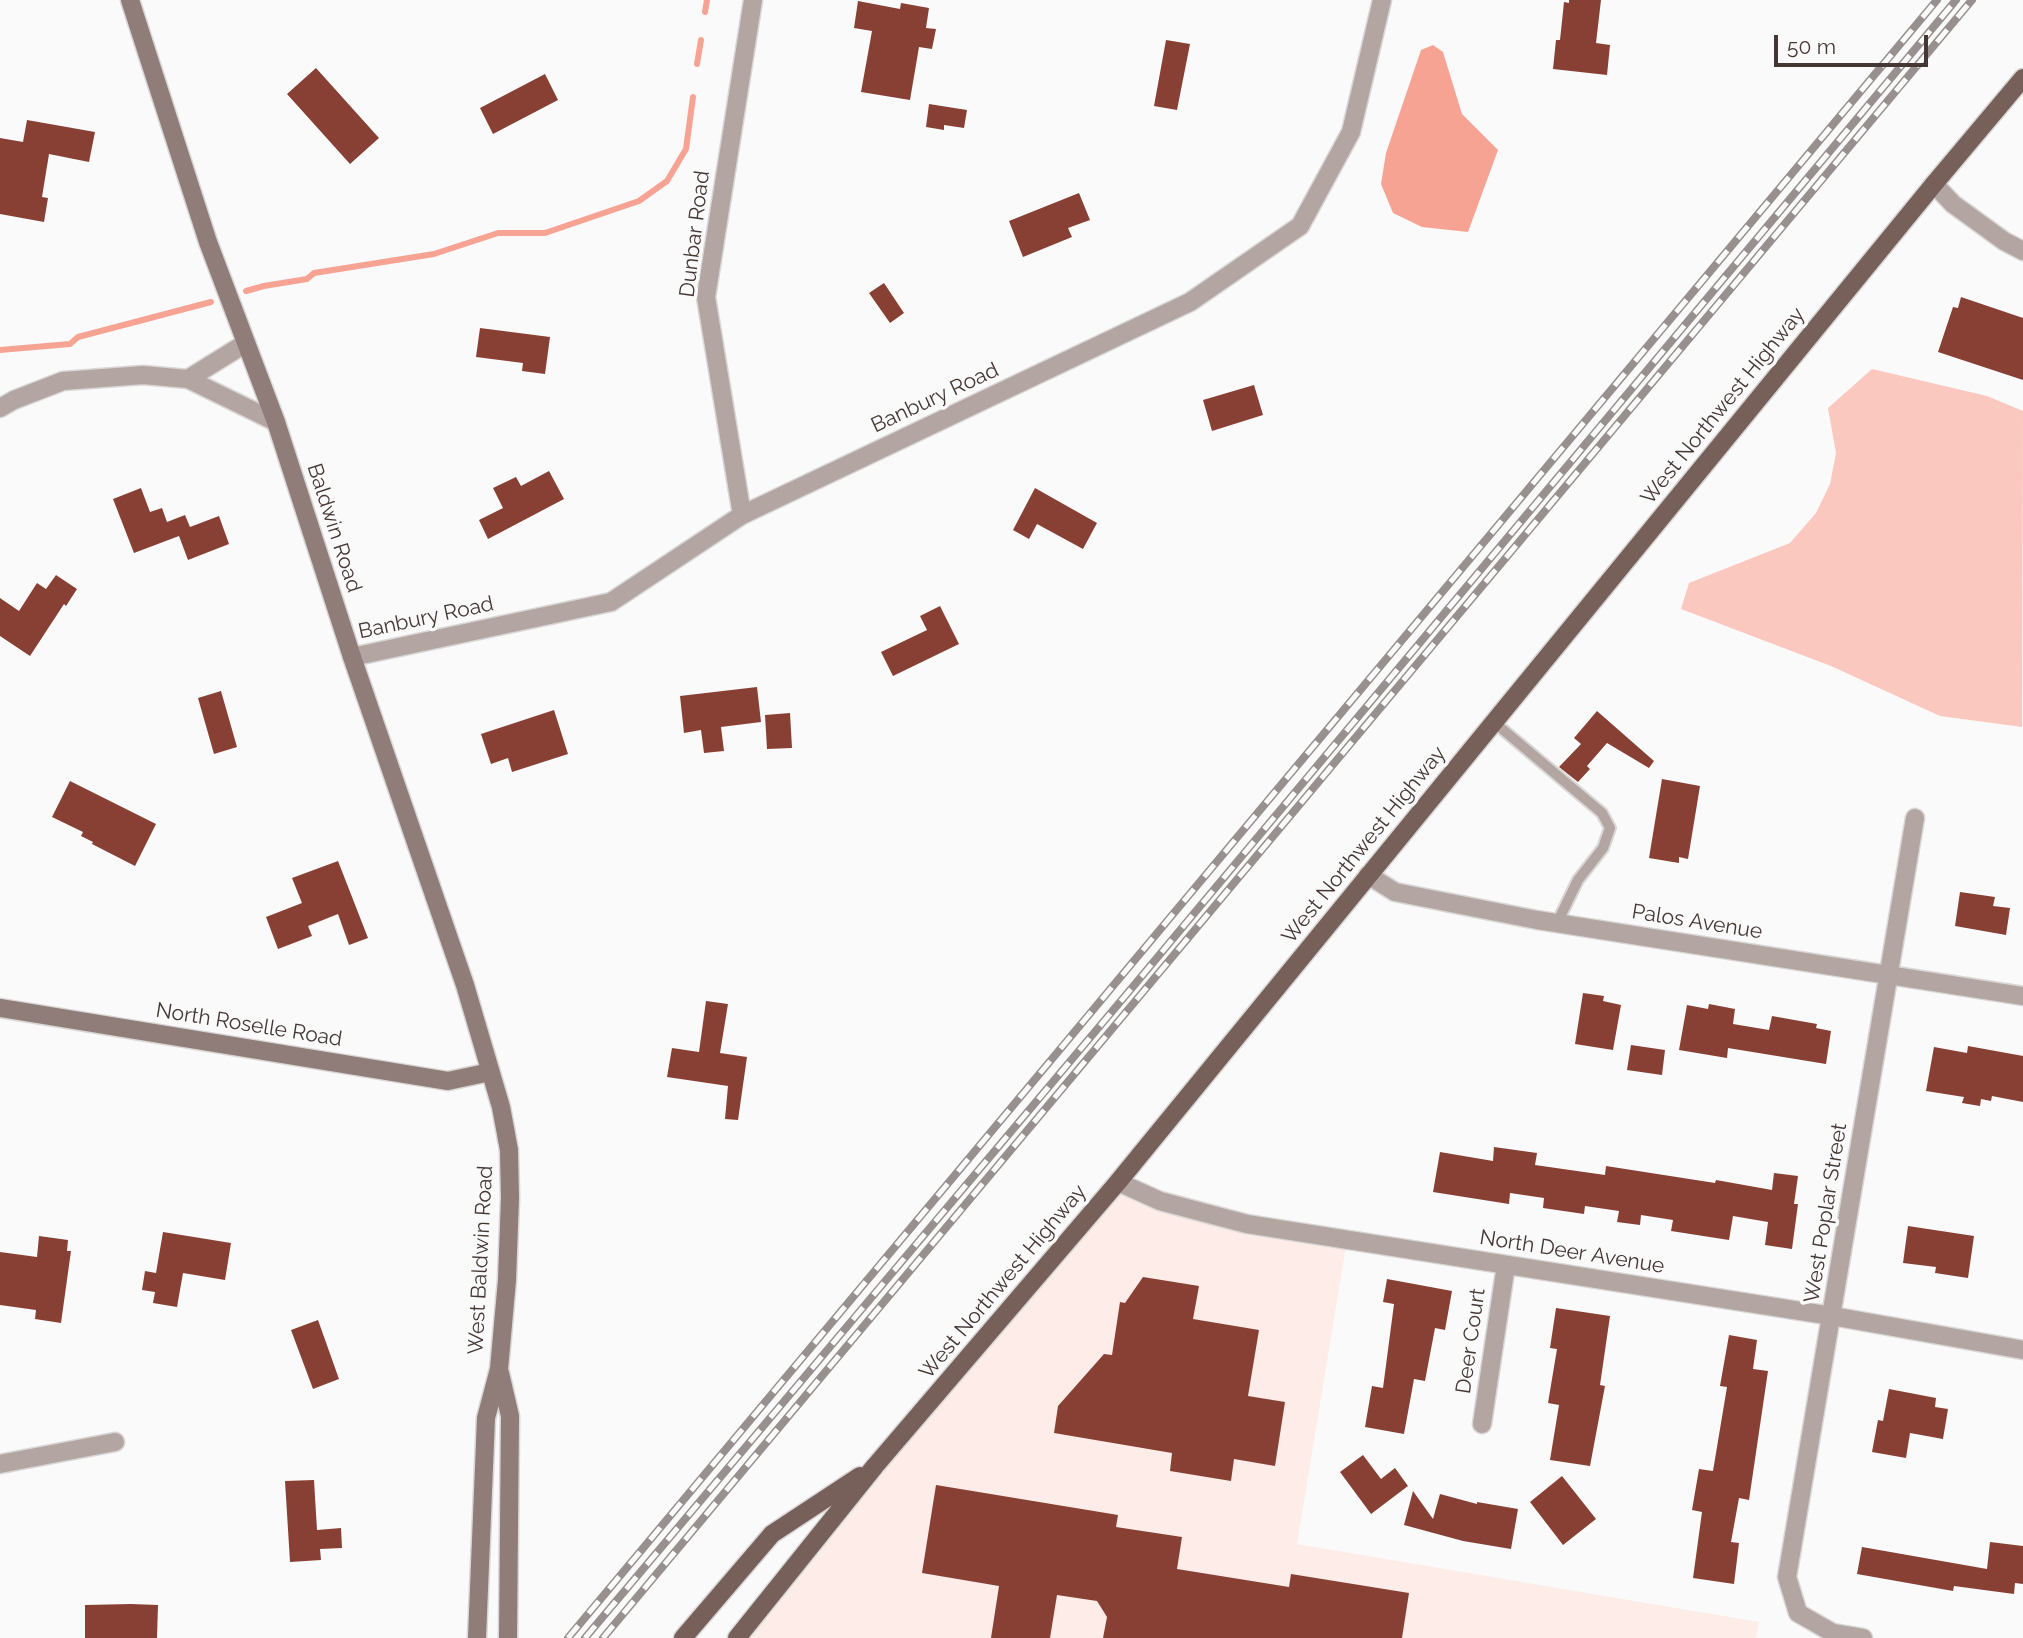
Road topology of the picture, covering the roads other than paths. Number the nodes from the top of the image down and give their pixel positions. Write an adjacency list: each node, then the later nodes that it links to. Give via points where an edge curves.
1 (130, 0): 7 (main road, Baldwin Road, via 208,242)
2 (753, 0): 11 (street, Dunbar Road, via 706,297)
3 (1382, 0): 11 (street, Banbury Road, via 1351,132 1300,226 1190,302)
4 (2023, 78): 5 (main road, West Northwest Highway)
5 (1934, 184): 6 (street, via 1953,204); 13 (main road, West Northwest Highway)
6 (2023, 251)
7 (246, 343): 8 (street); 10 (main road, Baldwin Road)
8 (188, 379): 9 (street, via 143,376 63,381); 10 (street)
9 (0, 408)
10 (276, 422): 12 (main road, Baldwin Road)
11 (742, 515): 12 (street, Banbury Road, via 611,602)
12 (352, 657): 20 (main road, Baldwin Road, via 465,985)
13 (1495, 723): 15 (main road, West Northwest Highway); 16 (lane, via 1602,813 1610,828 1603,848 1578,880)
14 (1915, 818): 17 (street, West Poplar Street)
15 (1368, 875): 16 (street, Palos Avenue, via 1395,892); 21 (main road, West Northwest Highway)
16 (1557, 923): 17 (street, Palos Avenue)
17 (1889, 974): 18 (street, Palos Avenue); 23 (street, West Poplar Street)
18 (2023, 996)
19 (0, 1008): 20 (main road, North Roselle Road, via 448,1081)
20 (490, 1072): 25 (main road, West Baldwin Road, via 509,1150 507,1280)
21 (1118, 1182): 22 (street, North Deer Avenue, via 1160,1200 1247,1224); 29 (main road, West Northwest Highway)
22 (1506, 1265): 23 (street, North Deer Avenue); 26 (street, Deer Court)
23 (1832, 1316): 24 (street, North Deer Avenue); 34 (street, West Poplar Street, via 1787,1577 1798,1614 1833,1633)
24 (2023, 1350)
25 (499, 1369): 30 (main road, West Baldwin Road, via 486,1418); 31 (main road, West Baldwin Road, via 510,1416)
26 (1482, 1423)
27 (115, 1442): 28 (street)
28 (0, 1464)
29 (875, 1466): 32 (main road, via 772,1534); 33 (main road, West Northwest Highway)
30 (477, 1638)
31 (508, 1638)
32 (683, 1638)
33 (737, 1638)
34 (1863, 1638)

